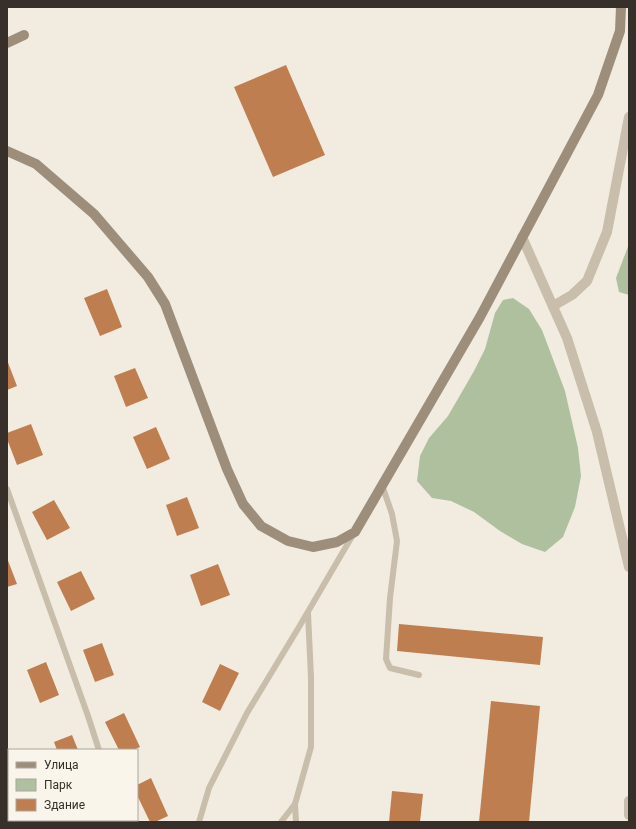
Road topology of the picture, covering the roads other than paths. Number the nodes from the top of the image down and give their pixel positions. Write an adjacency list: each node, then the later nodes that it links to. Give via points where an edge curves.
1 (621, 7): 6 (street, via 620,31 598,95)
2 (24, 35): 3 (street)
3 (7, 43)
4 (629, 117): 7 (street, via 607,232 586,281 572,295)
5 (7, 151): 10 (street, via 36,164 94,214 148,277 165,304 227,469 243,504 261,526 288,541 313,546 337,542)
6 (522, 238): 7 (street); 8 (street, via 480,317)
7 (552, 306): 11 (street, via 567,338 597,432)
8 (382, 485): 10 (street); 13 (lane, via 392,514 397,541 386,659 390,668)
9 (7, 489): 14 (lane)
10 (355, 532): 12 (lane)
11 (629, 567)
12 (308, 613): 16 (lane, via 311,678 310,747); 18 (lane, via 246,713 209,788)
13 (419, 675)
14 (99, 749)
15 (629, 801): 17 (street)
16 (295, 804): 19 (lane); 20 (lane)
17 (629, 815)
18 (199, 822)
19 (281, 822)
20 (296, 822)

